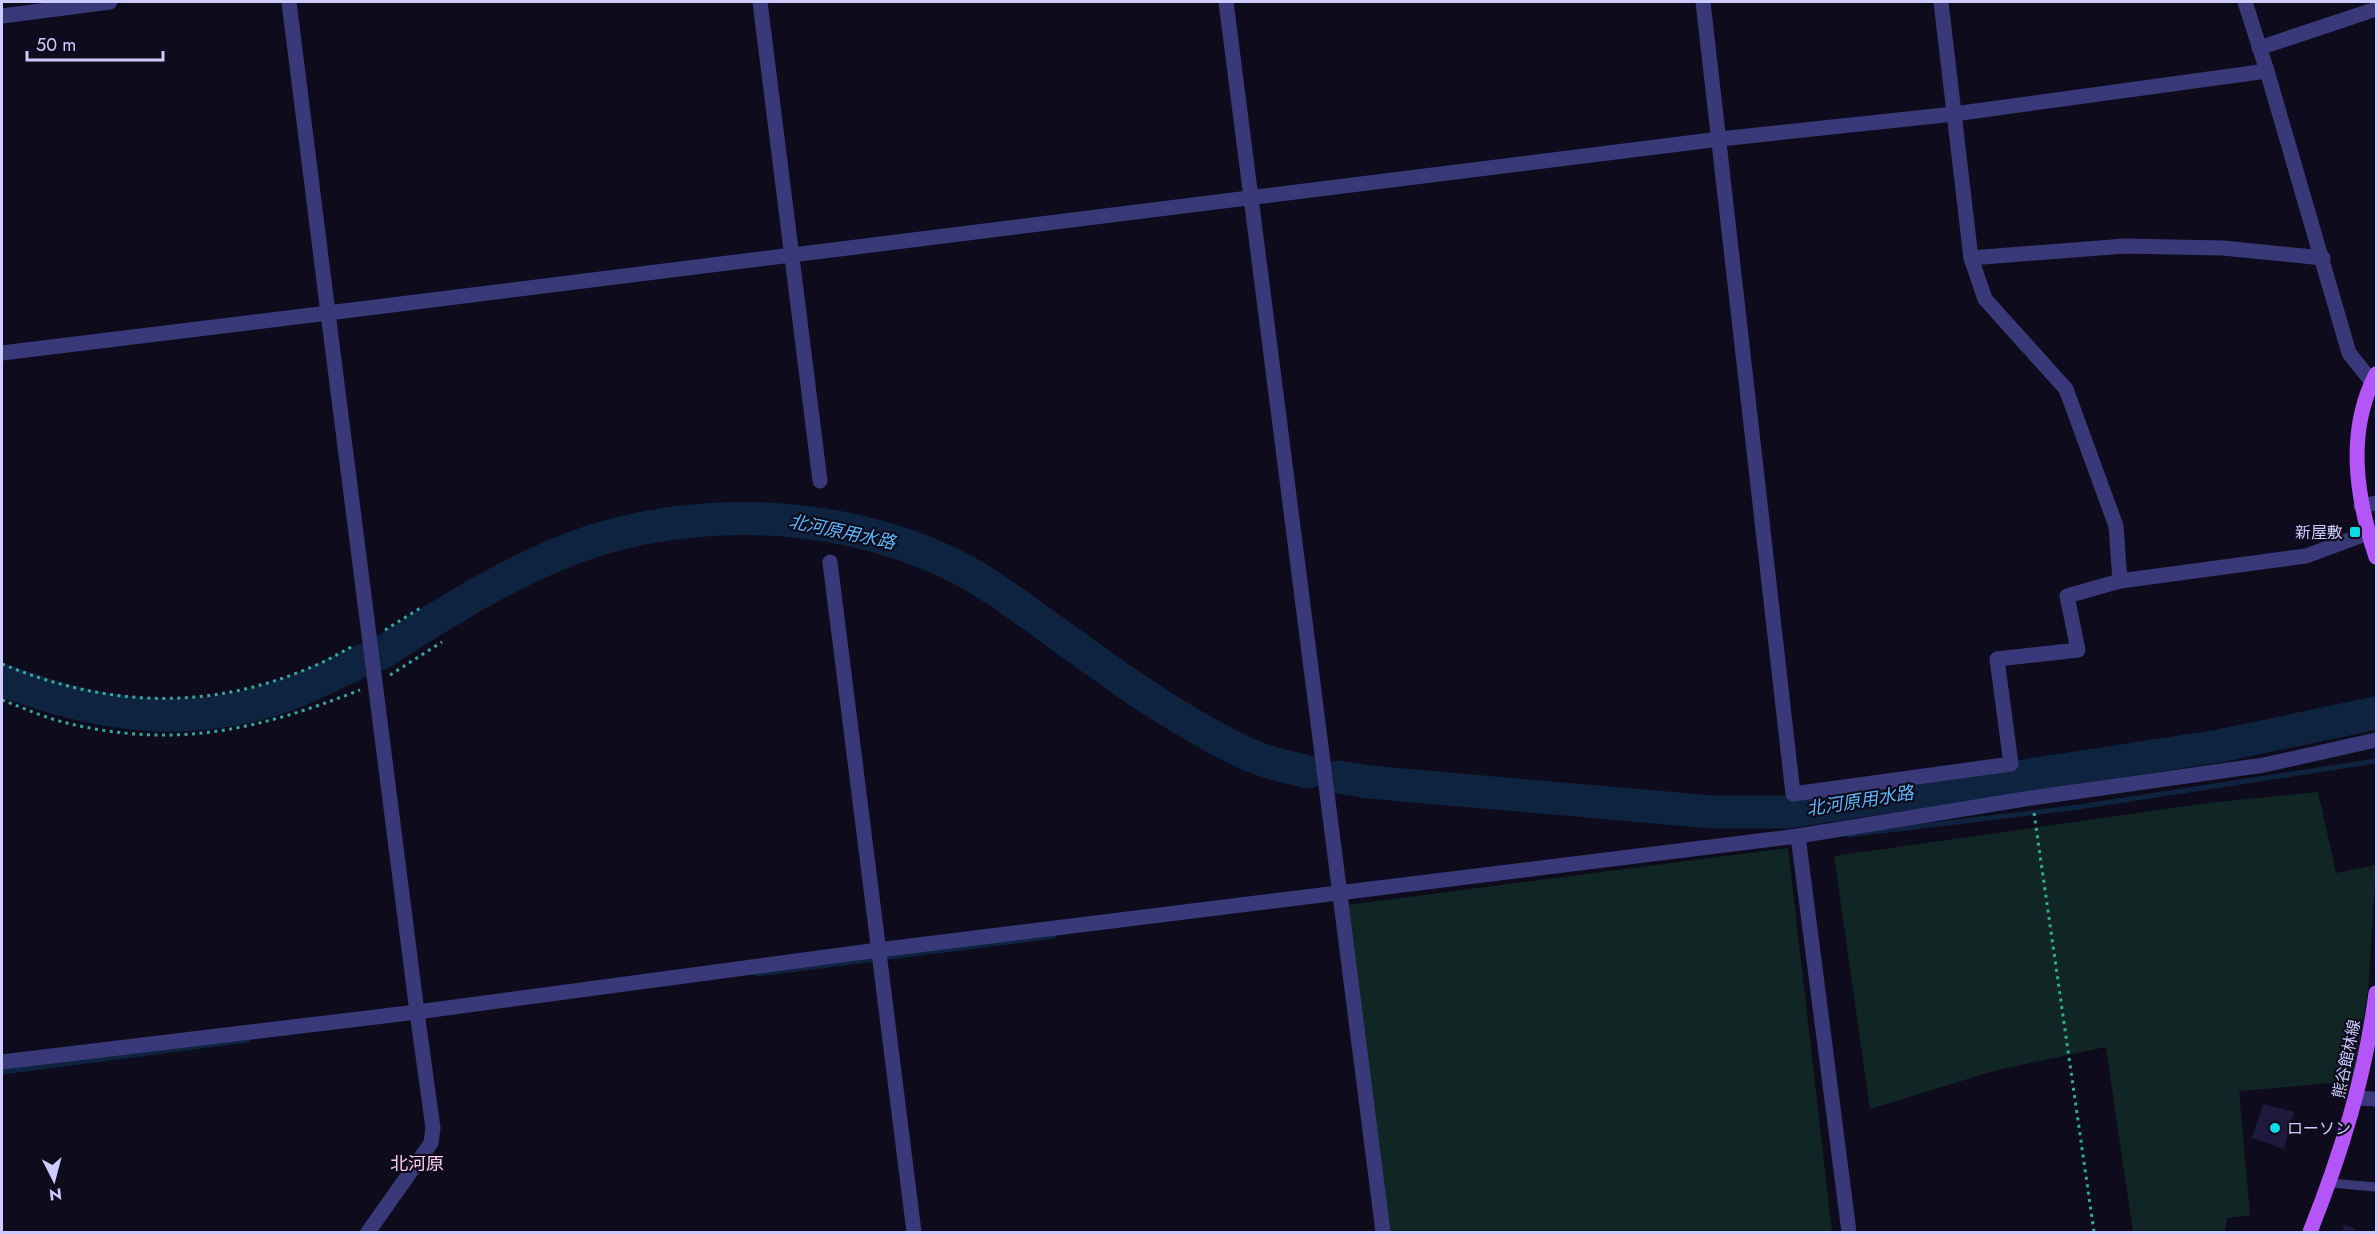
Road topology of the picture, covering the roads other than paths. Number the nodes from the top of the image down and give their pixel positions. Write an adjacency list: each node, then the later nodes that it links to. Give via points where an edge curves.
1 (110, 2): 9 (street)
2 (289, 2): 18 (street)
3 (760, 2): 15 (street)
4 (1226, 2): 14 (street)
5 (1703, 2): 13 (street)
6 (1941, 2): 12 (street)
7 (2245, 2): 10 (street)
8 (2376, 9): 10 (street)
9 (2, 16)
10 (2259, 48): 11 (street)
11 (2267, 71): 12 (street); 17 (street)
12 (1954, 114): 13 (street); 16 (street)
13 (1720, 139): 14 (street); 27 (street, via 1793,794 2011,764 1997,659 2078,650 2067,596)
14 (1252, 198): 15 (street); 30 (street)
15 (793, 256): 18 (street); 21 (street)
16 (1971, 258): 17 (street, via 2125,246 2223,248); 27 (street, via 1985,299 2066,389 2116,526)
17 (2323, 258): 20 (street, via 2349,353)
18 (328, 314): 19 (street); 33 (street)
19 (2, 353)
20 (2374, 378): 23 (main road, via 2358,438 2356,469)
21 (820, 482)
22 (2376, 503): 23 (street)
23 (2361, 506): 24 (main road)
24 (2368, 533): 25 (main road); 27 (street, via 2306,556)
25 (2376, 557)
26 (830, 562): 31 (street)
27 (2120, 581)
28 (2376, 740): 29 (street, via 2264,765)
29 (1798, 836): 30 (street); 42 (street)
30 (1340, 893): 31 (street); 41 (street)
31 (878, 950): 33 (street); 40 (street)
32 (2376, 993): 35 (main road, 熊谷館林線)
33 (417, 1012): 34 (street); 39 (street, via 433,1128 431,1143)
34 (2, 1062)
35 (2358, 1098): 36 (street); 37 (main road, 熊谷館林線)
36 (2376, 1099)
37 (2330, 1183): 38 (lane); 43 (main road, 熊谷館林線)
38 (2376, 1187)
39 (368, 1233)
40 (914, 1233)
41 (1383, 1233)
42 (1849, 1233)
43 (2310, 1233)

